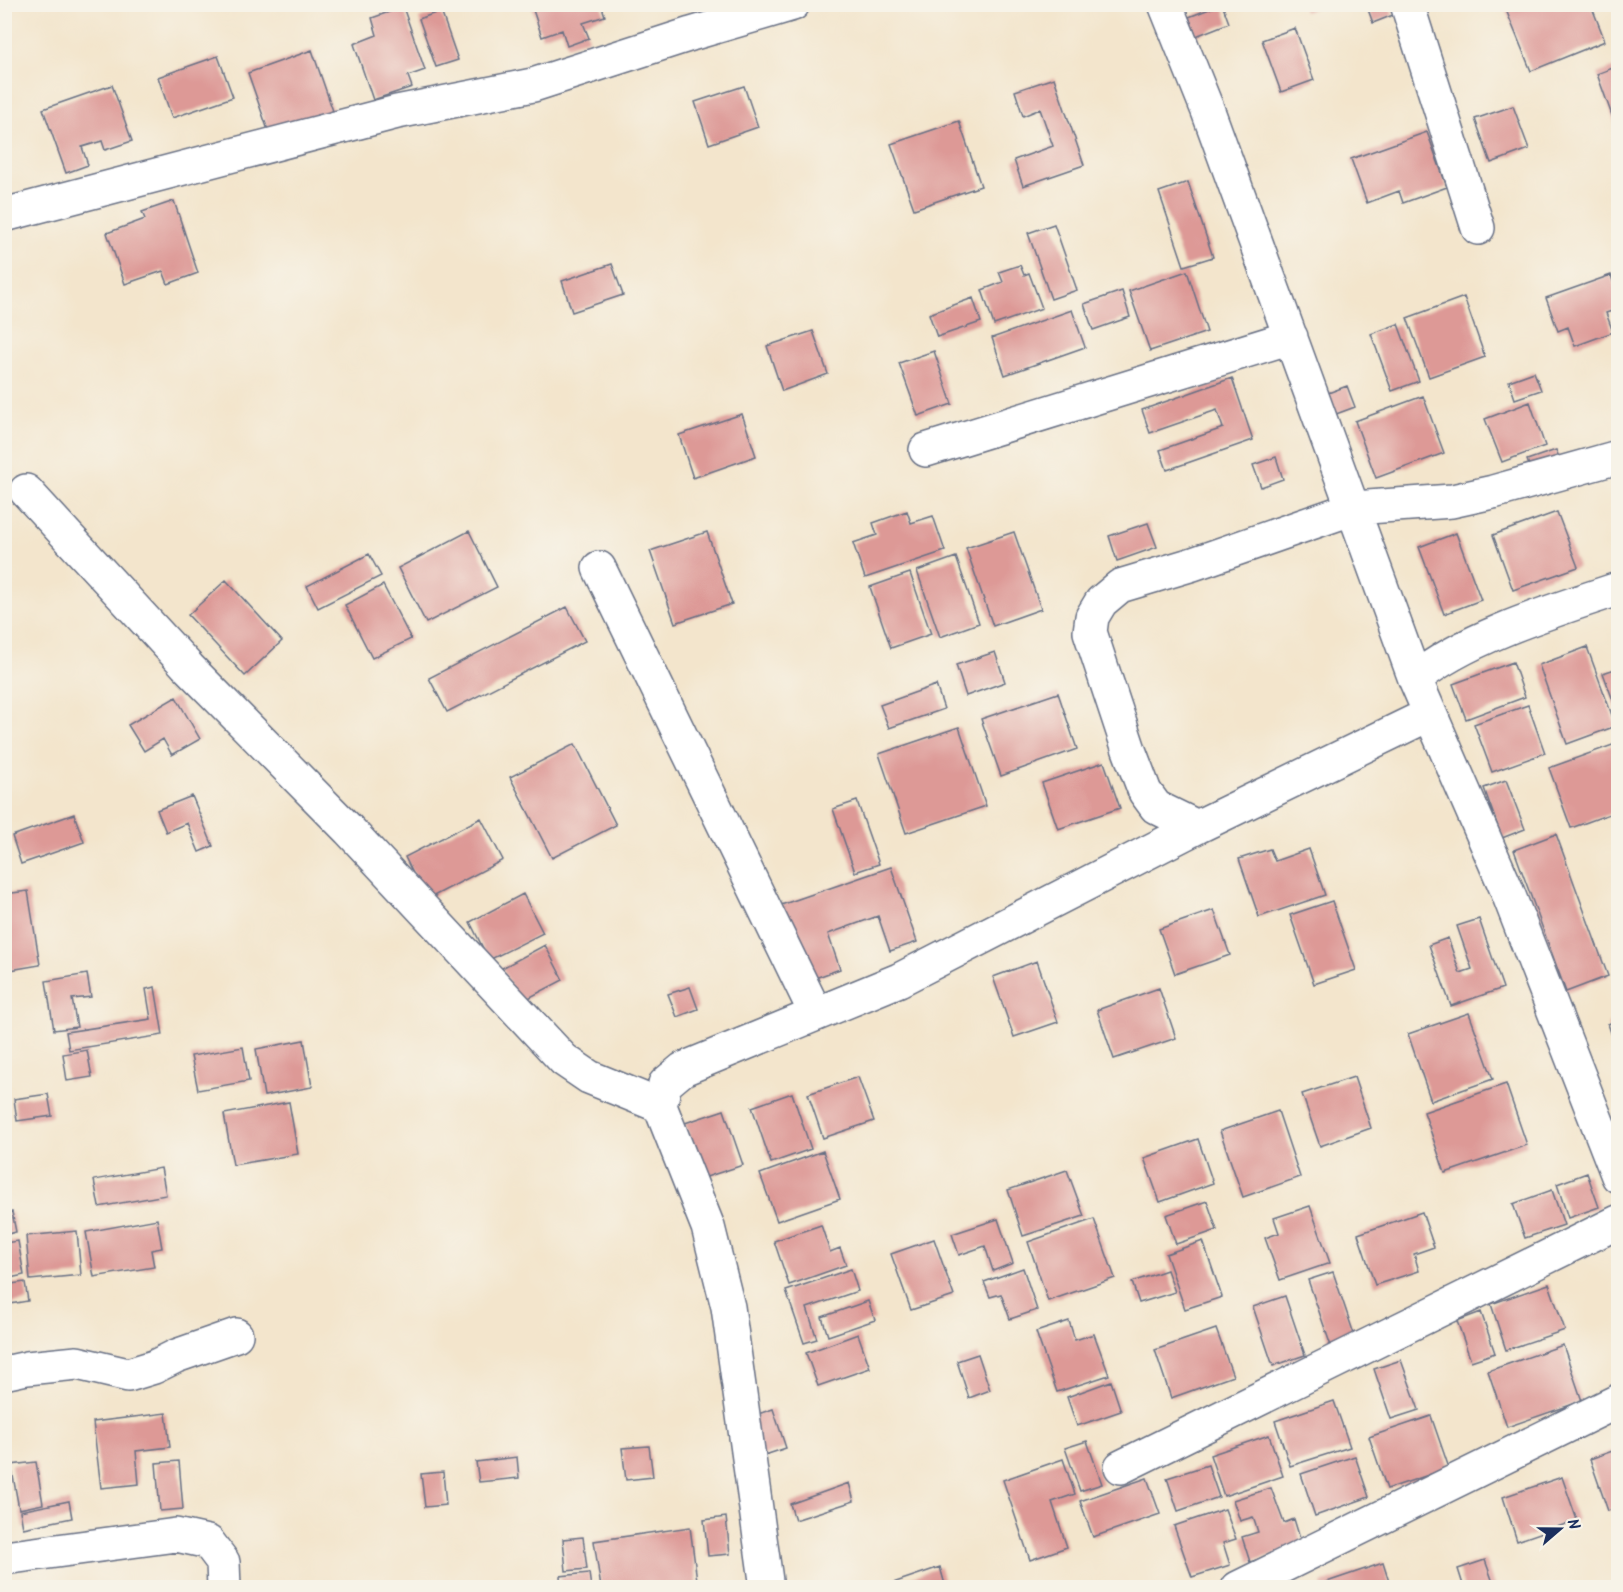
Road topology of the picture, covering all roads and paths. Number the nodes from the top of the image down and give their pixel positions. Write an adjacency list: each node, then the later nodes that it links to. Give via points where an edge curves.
1 (794, 4): 4 (street, via 533,85 398,112)
2 (1165, 4): 6 (street)
3 (1407, 4): 5 (street)
4 (4, 214)
5 (1478, 228)
6 (1291, 336): 7 (street); 10 (street)
7 (926, 450)
8 (1618, 457): 10 (street, via 1452,501)
9 (26, 491): 17 (street, via 189,668 349,830 564,1060 589,1077)
10 (1354, 508): 13 (street); 15 (street, via 1120,586 1101,602 1092,617 1090,632 1145,792 1156,807)
11 (599, 568): 16 (street)
12 (1618, 589): 13 (street, via 1508,628 1434,664)
13 (1415, 679): 14 (street)
14 (1430, 714): 15 (street); 18 (street, via 1506,888)
15 (1197, 827): 16 (street, via 899,980)
16 (816, 1014): 17 (street, via 683,1069 665,1084)
17 (660, 1106): 26 (street, via 708,1227 728,1307)
18 (1618, 1176)
19 (1618, 1222): 23 (street)
20 (236, 1335): 21 (street, via 128,1375 77,1363)
21 (4, 1373)
22 (1618, 1401): 27 (street)
23 (1121, 1467)
24 (4, 1558): 25 (street, via 176,1535 207,1542 223,1562)
25 (224, 1587)
26 (767, 1587)
27 (1238, 1587)

